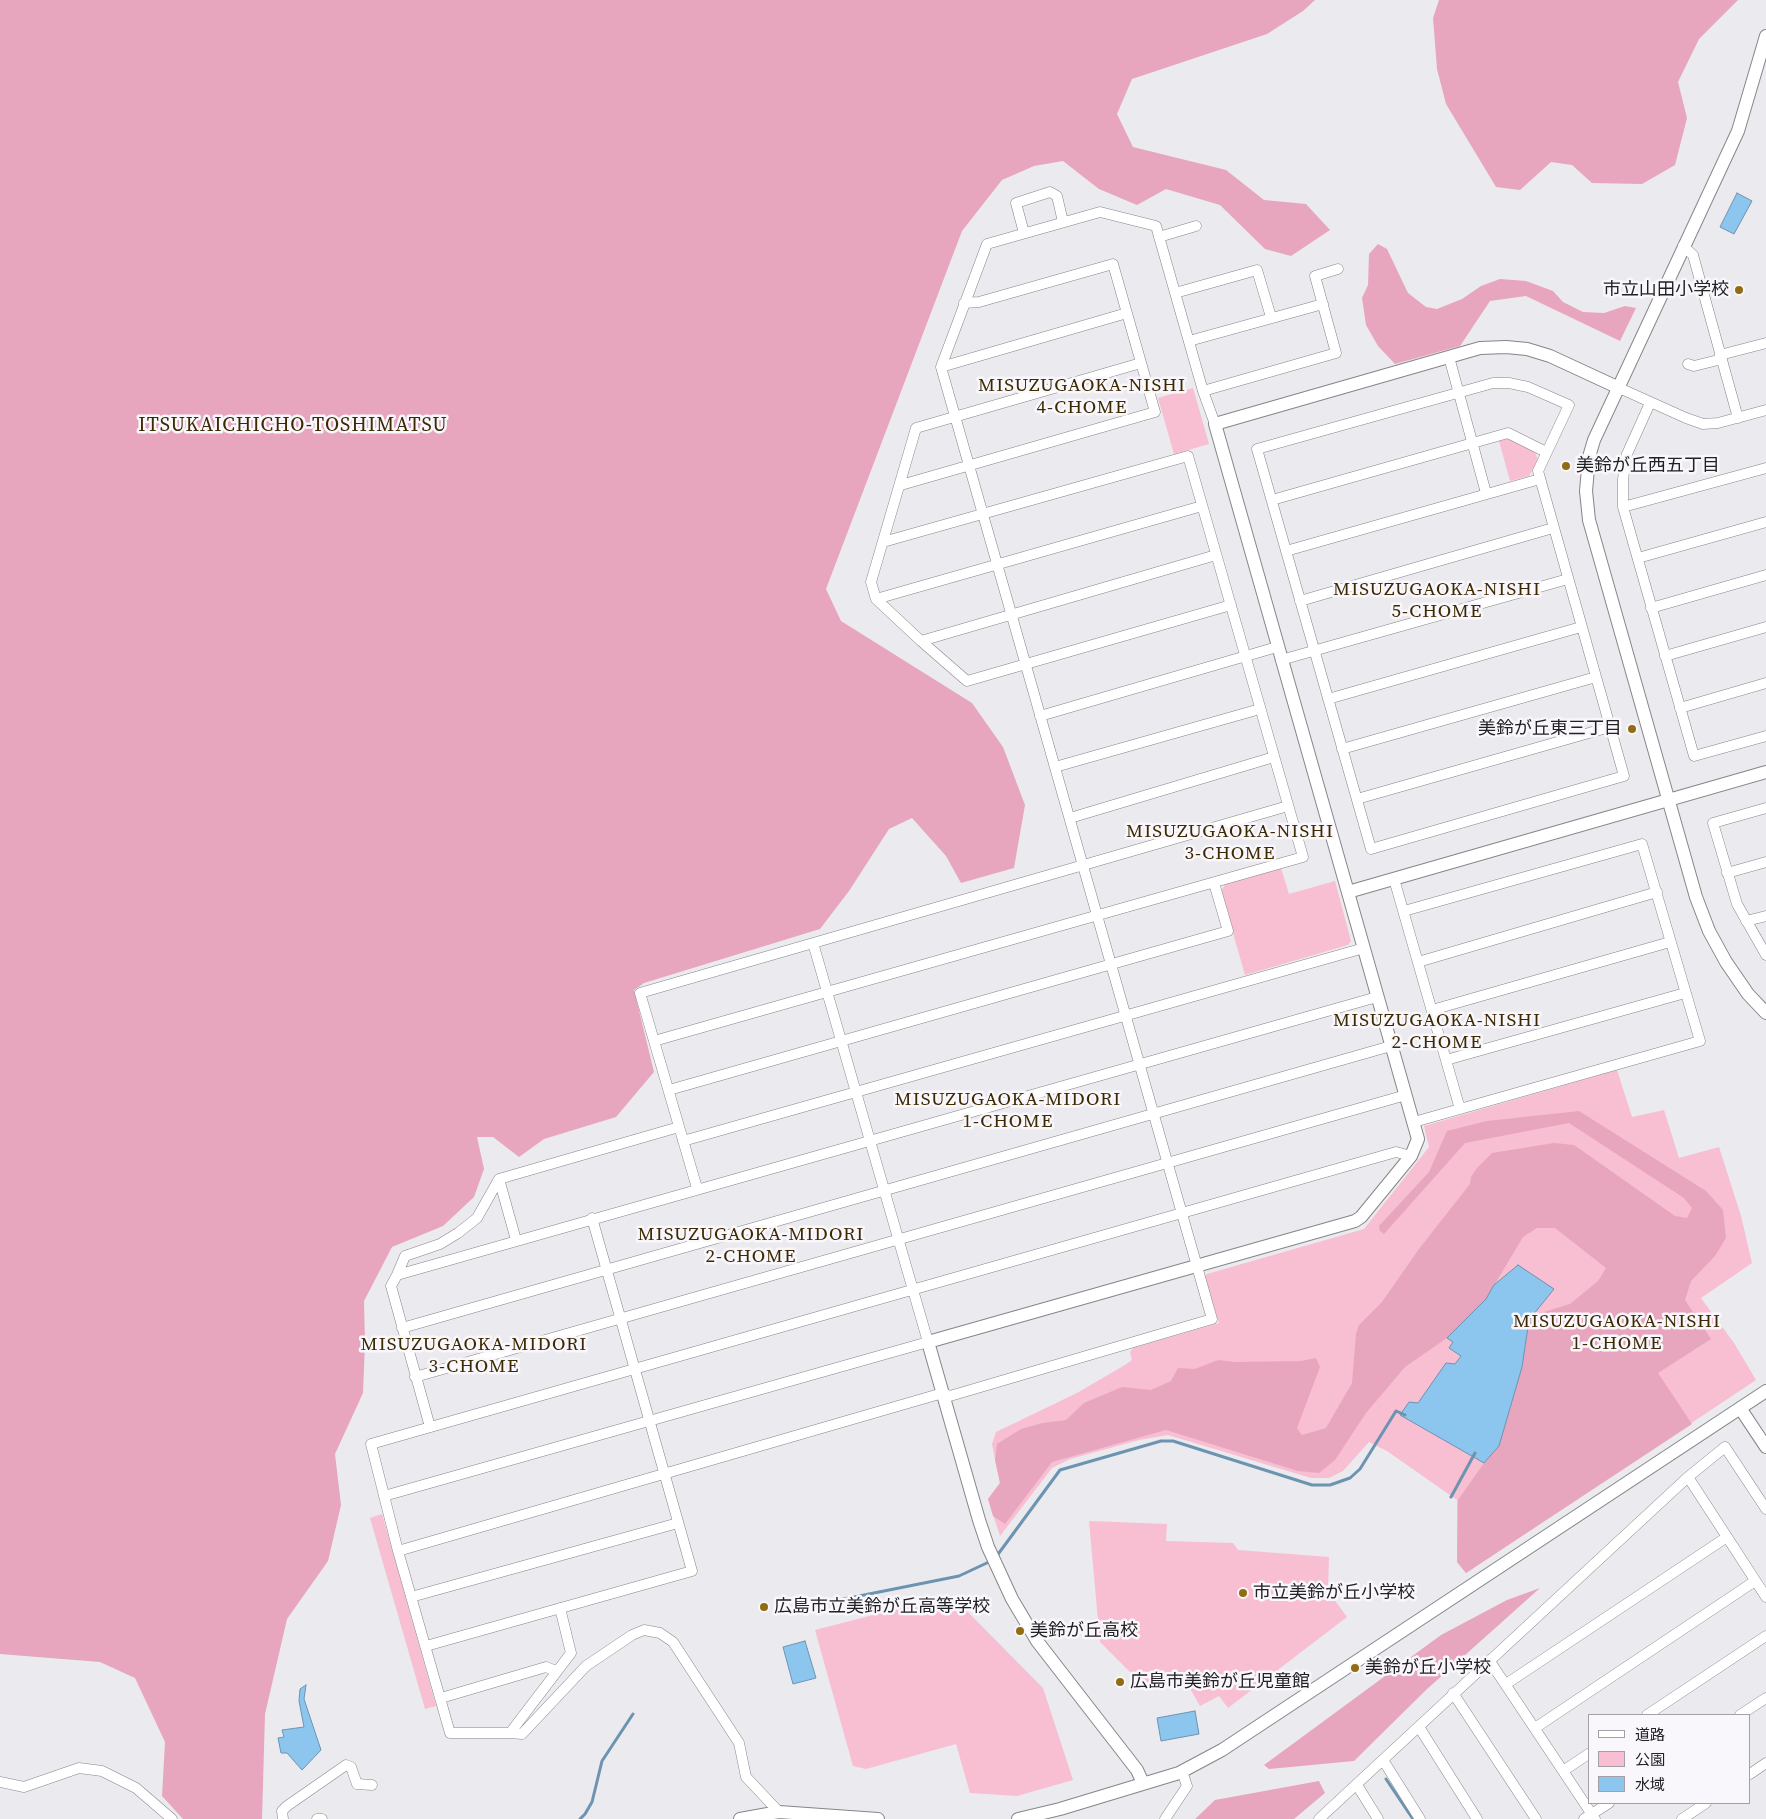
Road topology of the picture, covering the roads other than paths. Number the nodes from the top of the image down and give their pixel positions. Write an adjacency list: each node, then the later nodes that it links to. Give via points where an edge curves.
1 (1766, 36): 6 (street, via 1738,131)
2 (1064, 222): 4 (street); 4 (street, via 1057,196 1050,192 1016,203); 5 (street, via 1100,212 1156,226)
3 (1196, 226): 5 (street)
4 (1024, 233): 9 (street, via 987,244)
5 (1159, 237): 8 (street)
6 (1683, 246): 16 (street, via 1693,255); 20 (street)
7 (1338, 269): 10 (street, via 1315,276)
8 (1175, 293): 12 (street, via 1257,270); 13 (street)
9 (964, 303): 11 (street, via 979,302 1113,264); 19 (street)
10 (1323, 304): 12 (street); 21 (street, via 1336,353)
11 (1127, 314): 17 (street); 19 (street)
12 (1271, 317): 13 (street)
13 (1189, 341): 21 (street)
14 (1766, 343): 16 (street)
15 (1449, 357): 20 (street, via 1480,348 1506,346 1527,349 1550,356); 22 (street); 27 (street)
16 (1721, 357): 18 (street, via 1694,366); 26 (street)
17 (1141, 362): 25 (street); 30 (street, via 1155,412)
18 (1688, 364)
19 (942, 366): 25 (street)
20 (1617, 388): 23 (street); 75 (street, via 1589,457 1587,504)
21 (1203, 391): 27 (street)
22 (1458, 392): 28 (street); 29 (street, via 1493,383 1508,383 1528,387 1569,405); 35 (street, via 1257,449)
23 (1650, 403): 26 (street, via 1703,424); 37 (street, via 1626,454 1622,479)
24 (1766, 410): 26 (street)
25 (955, 416): 30 (street); 33 (street, via 916,428)
26 (1738, 418)
27 (1215, 424): 56 (street)
28 (1473, 443): 29 (street, via 1508,433); 34 (street); 35 (street)
29 (1546, 452): 32 (street, via 1538,471)
30 (969, 465): 33 (street); 38 (street)
31 (1766, 468): 37 (street)
32 (1540, 479): 34 (street); 40 (street)
33 (901, 484): 41 (street)
34 (1486, 493): 42 (street)
35 (1272, 500): 42 (street)
36 (1202, 506): 38 (street, via 1188,456); 43 (street); 45 (street)
37 (1623, 507): 44 (street)
38 (983, 515): 41 (street); 45 (street)
39 (1766, 522): 44 (street)
40 (1553, 528): 47 (street); 49 (street)
41 (883, 542): 48 (street, via 871,582)
42 (1286, 551): 49 (street)
43 (1216, 556): 50 (street); 52 (street)
44 (1638, 558): 51 (street)
45 (997, 564): 48 (street); 52 (street)
46 (1766, 575): 51 (street)
47 (1568, 578): 53 (street); 57 (street)
48 (876, 599): 55 (street)
49 (1300, 601): 57 (street)
50 (1231, 605): 58 (street); 61 (street)
51 (1651, 608): 59 (street)
52 (1012, 614): 55 (street); 61 (street)
53 (1581, 627): 62 (street); 64 (street)
54 (1766, 627): 59 (street)
55 (921, 641): 61 (street, via 967,681)
56 (1278, 647): 58 (street); 60 (street)
57 (1314, 650): 60 (street); 64 (street)
58 (1246, 656): 66 (street); 67 (street)
59 (1664, 656): 65 (street)
60 (1282, 660): 84 (street)
61 (1026, 664): 67 (street)
62 (1596, 677): 68 (street); 70 (street)
63 (1766, 683): 65 (street)
64 (1328, 699): 70 (street)
65 (1680, 708): 69 (street, via 1694,756)
66 (1260, 709): 71 (street); 72 (street)
67 (1040, 716): 72 (street)
68 (1610, 727): 74 (street); 74 (street, via 1624,776 1371,849)
69 (1766, 736)
70 (1342, 749): 74 (street)
71 (1274, 757): 76 (street); 78 (street)
72 (1055, 767): 78 (street)
73 (1766, 772): 75 (street)
74 (1357, 798)
75 (1668, 800): 82 (street); 100 (street, via 1709,931 1737,978)
76 (1288, 806): 80 (street); 83 (street, via 1303,856)
77 (1766, 808): 81 (street, via 1713,823)
78 (1070, 818): 80 (street)
79 (1766, 862): 81 (street)
80 (1083, 866): 87 (street); 91 (street)
81 (1727, 873): 89 (street)
82 (1394, 879): 84 (street); 86 (street)
83 (1214, 882): 87 (street); 95 (street, via 1228,931)
84 (1348, 892): 92 (street)
85 (1657, 892): 86 (street, via 1642,844); 90 (street); 94 (street)
86 (1404, 911): 94 (street)
87 (1097, 916): 95 (street); 96 (street)
88 (1766, 916): 89 (street)
89 (1746, 922): 93 (street)
90 (1670, 942): 97 (street); 99 (street)
91 (813, 943): 96 (street); 103 (street, via 640,993)
92 (1364, 948): 98 (street); 101 (street)
93 (1766, 955)
94 (1418, 962): 99 (street)
95 (1112, 965): 101 (street); 102 (street)
96 (828, 992): 102 (street); 103 (street)
97 (1686, 993): 105 (street); 110 (street, via 1700,1041)
98 (1377, 997): 104 (street); 106 (street)
99 (1432, 1010): 105 (street)
100 (1766, 1013)
101 (1126, 1016): 106 (street); 108 (street)
102 (842, 1040): 107 (street); 108 (street)
103 (654, 1042): 107 (street)
104 (1391, 1046): 109 (street); 111 (street)
105 (1446, 1060): 110 (street)
106 (1139, 1064): 111 (street); 114 (street)
107 (669, 1090): 113 (street)
108 (857, 1092): 114 (street); 115 (street)
109 (1406, 1095): 112 (street); 117 (street)
110 (1460, 1109): 112 (street)
111 (1154, 1113): 117 (street); 120 (street)
112 (1414, 1122): 116 (street, via 1418,1139)
113 (679, 1127): 115 (street); 118 (street)
114 (870, 1140): 119 (street); 120 (street)
115 (683, 1141): 119 (street)
116 (1411, 1156): 121 (street, via 1396,1152); 125 (street, via 1355,1221)
117 (1168, 1163): 121 (street); 124 (street)
118 (499, 1179): 123 (street); 127 (street, via 477,1218 440,1244 404,1256)
119 (697, 1188): 122 (street)
120 (885, 1190): 124 (street); 126 (street)
121 (1182, 1213): 125 (street); 128 (street)
122 (592, 1218): 123 (street); 126 (street)
123 (516, 1240): 127 (street)
124 (899, 1241): 128 (street); 129 (street)
125 (1198, 1266): 131 (street); 135 (street, via 1212,1320 950,1396)
126 (607, 1269): 129 (street); 130 (street)
127 (396, 1274): 130 (street, via 391,1286)
128 (913, 1291): 131 (street); 132 (street)
129 (621, 1318): 132 (street); 133 (street)
130 (402, 1328): 133 (street)
131 (928, 1342): 135 (street); 137 (street)
132 (635, 1368): 137 (street); 138 (street)
133 (415, 1377): 138 (street)
134 (1766, 1390): 136 (street)
135 (943, 1393): 140 (street); 171 (street, via 979,1520 998,1568 1037,1641 1137,1770)
136 (1740, 1408): 139 (street); 167 (street, via 1297,1702 1222,1750)
137 (650, 1419): 140 (street); 142 (street)
138 (430, 1427): 142 (street, via 371,1444)
139 (1766, 1447)
140 (665, 1474): 144 (street); 146 (street)
141 (1688, 1476): 143 (street, via 1725,1447); 145 (street); 153 (street)
142 (384, 1496): 146 (street)
143 (1766, 1509)
144 (678, 1523): 148 (street); 150 (street, via 692,1571)
145 (1727, 1538): 147 (street); 155 (street)
146 (398, 1551): 148 (street)
147 (1756, 1581): 149 (street); 162 (street)
148 (411, 1597): 152 (street)
149 (1766, 1597)
150 (560, 1608): 152 (street); 154 (street, via 571,1653)
151 (1766, 1636): 159 (street)
152 (426, 1646): 157 (street)
153 (1490, 1660): 155 (street); 156 (street)
154 (556, 1671): 157 (street, via 546,1667); 163 (street)
155 (1506, 1684): 162 (street)
156 (1453, 1693): 161 (street); 190 (street)
157 (441, 1698): 163 (street, via 450,1733)
158 (1766, 1698): 160 (street)
159 (1649, 1714)
160 (1742, 1714)
161 (1419, 1727): 165 (street); 189 (street)
162 (1535, 1728): 168 (street)
163 (510, 1733): 176 (street, via 522,1734 586,1666 632,1635 644,1630 660,1633 673,1642 739,1743 746,1777)
164 (1588, 1754): 168 (street)
165 (1383, 1760): 173 (street); 188 (street)
166 (1766, 1763): 169 (street)
167 (1182, 1771): 171 (street); 185 (street, via 1187,1786)
168 (1563, 1771): 177 (street)
169 (1751, 1773)
170 (0, 1782): 178 (street, via 24,1787 79,1768 102,1771 136,1788)
171 (1143, 1783): 184 (street)
172 (372, 1785): 179 (street, via 357,1784 352,1767 346,1765 287,1806 282,1811)
173 (1357, 1785): 186 (street); 187 (street)
174 (1608, 1804): 177 (street)
175 (1704, 1804): 191 (street)
176 (779, 1812): 182 (street); 183 (street)
177 (1590, 1817)
178 (172, 1819)
179 (282, 1819)
180 (317, 1819): 181 (street)
181 (322, 1819)
182 (740, 1819)
183 (878, 1819)
184 (1018, 1819)
185 (1165, 1819)
186 (1319, 1819)
187 (1378, 1819)
188 (1420, 1819)
189 (1477, 1819)
190 (1536, 1819)
191 (1682, 1819)

